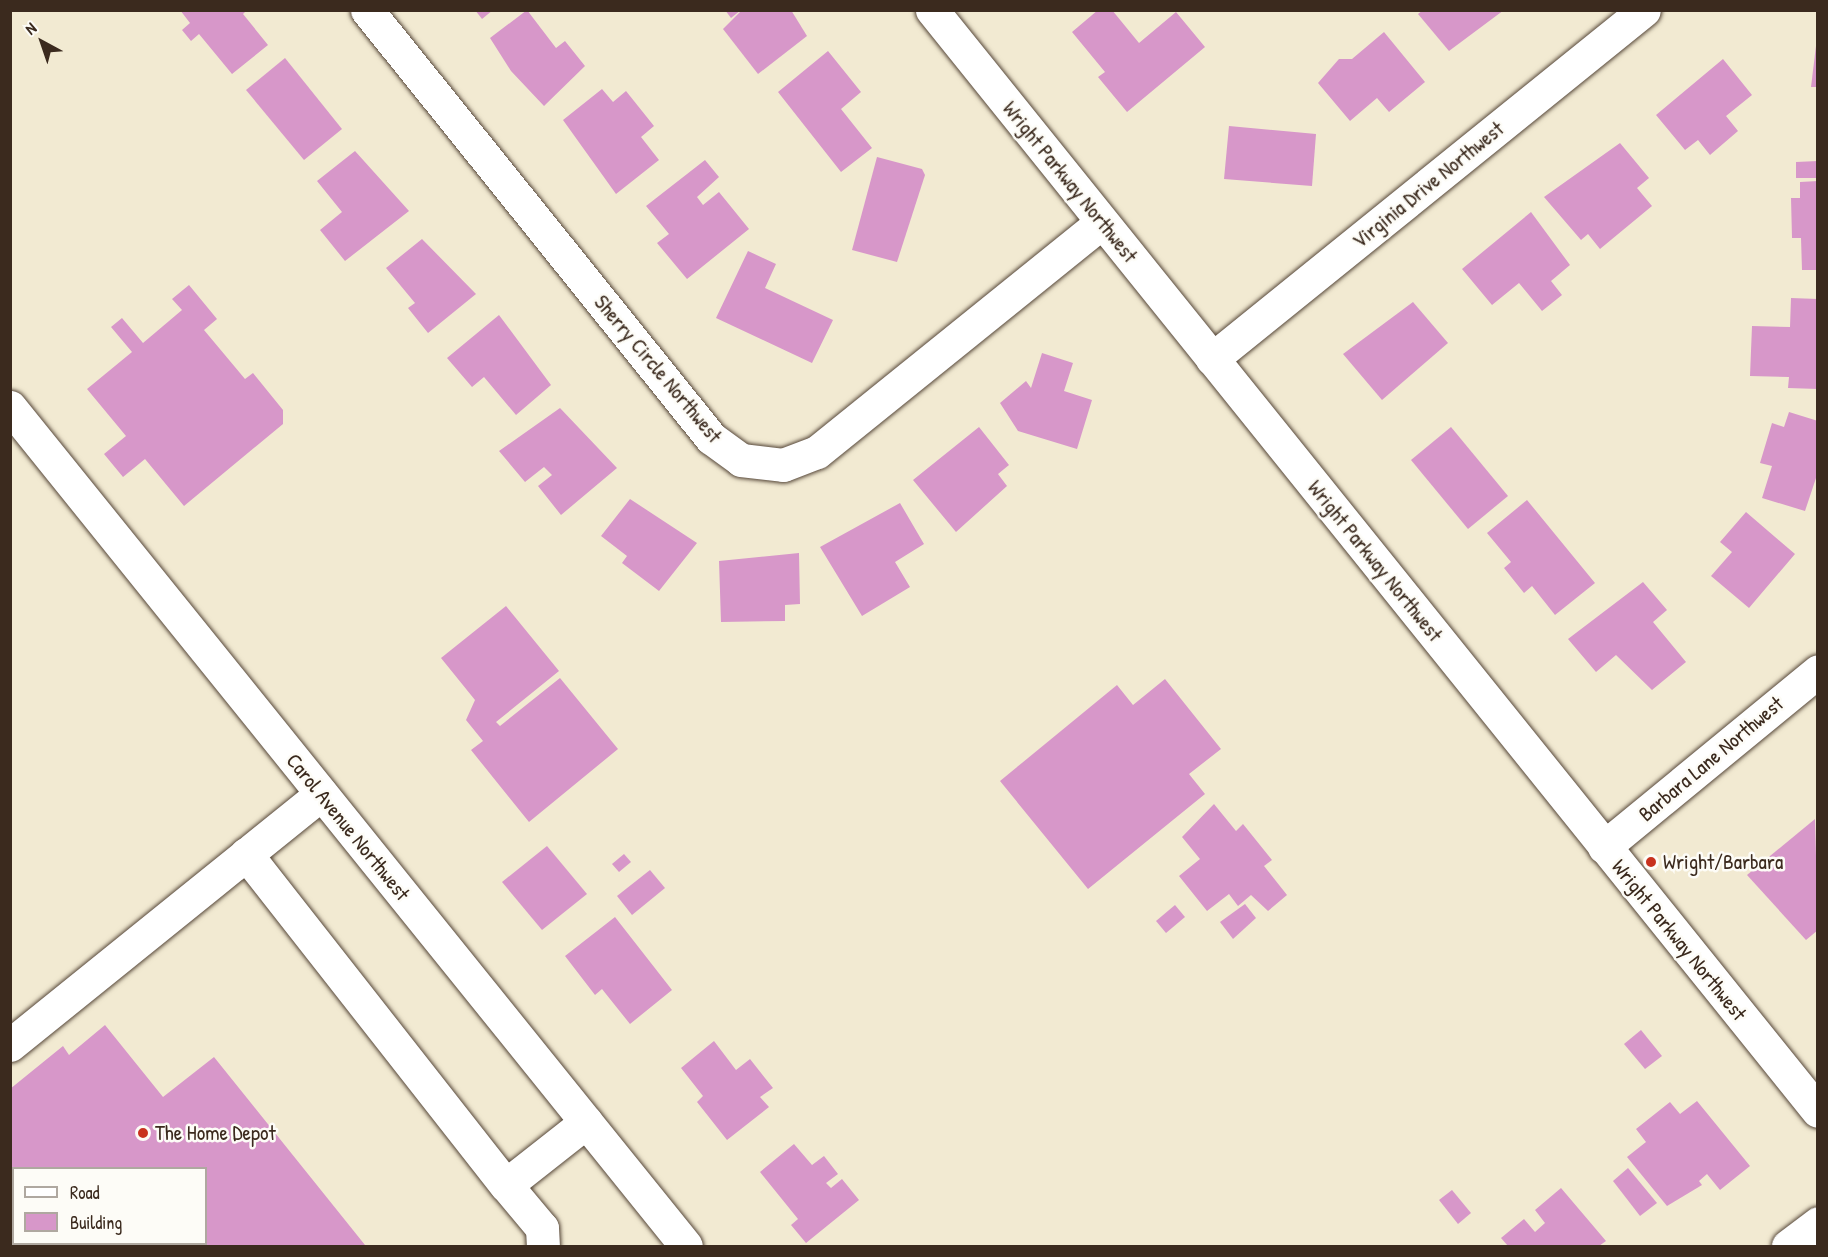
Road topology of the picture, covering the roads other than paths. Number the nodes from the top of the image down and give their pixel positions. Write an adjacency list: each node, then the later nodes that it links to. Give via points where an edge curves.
1 (367, 10): 4 (street, Sherry Circle Northwest, via 711,438 741,459 783,465 817,452)
2 (932, 10): 4 (street, Wright Parkway Northwest)
3 (1644, 10): 5 (street, Virginia Drive Northwest)
4 (1102, 222): 5 (street, Wright Parkway Northwest)
5 (1212, 359): 9 (street, Wright Parkway Northwest)
6 (10, 407): 8 (street, Carol Avenue Northwest)
7 (1818, 671): 9 (street, Barbara Lane Northwest)
8 (321, 794): 10 (street); 13 (street, Carol Avenue Northwest)
9 (1604, 847): 12 (street, Wright Parkway Northwest)
10 (246, 854): 11 (street); 14 (street)
11 (10, 1045)
12 (1818, 1111)
13 (586, 1122): 14 (street); 17 (street, Carol Avenue Northwest)
14 (506, 1185): 16 (street, via 542,1228)
15 (1818, 1223): 18 (street)
16 (543, 1246)
17 (686, 1246)
18 (1788, 1246)

